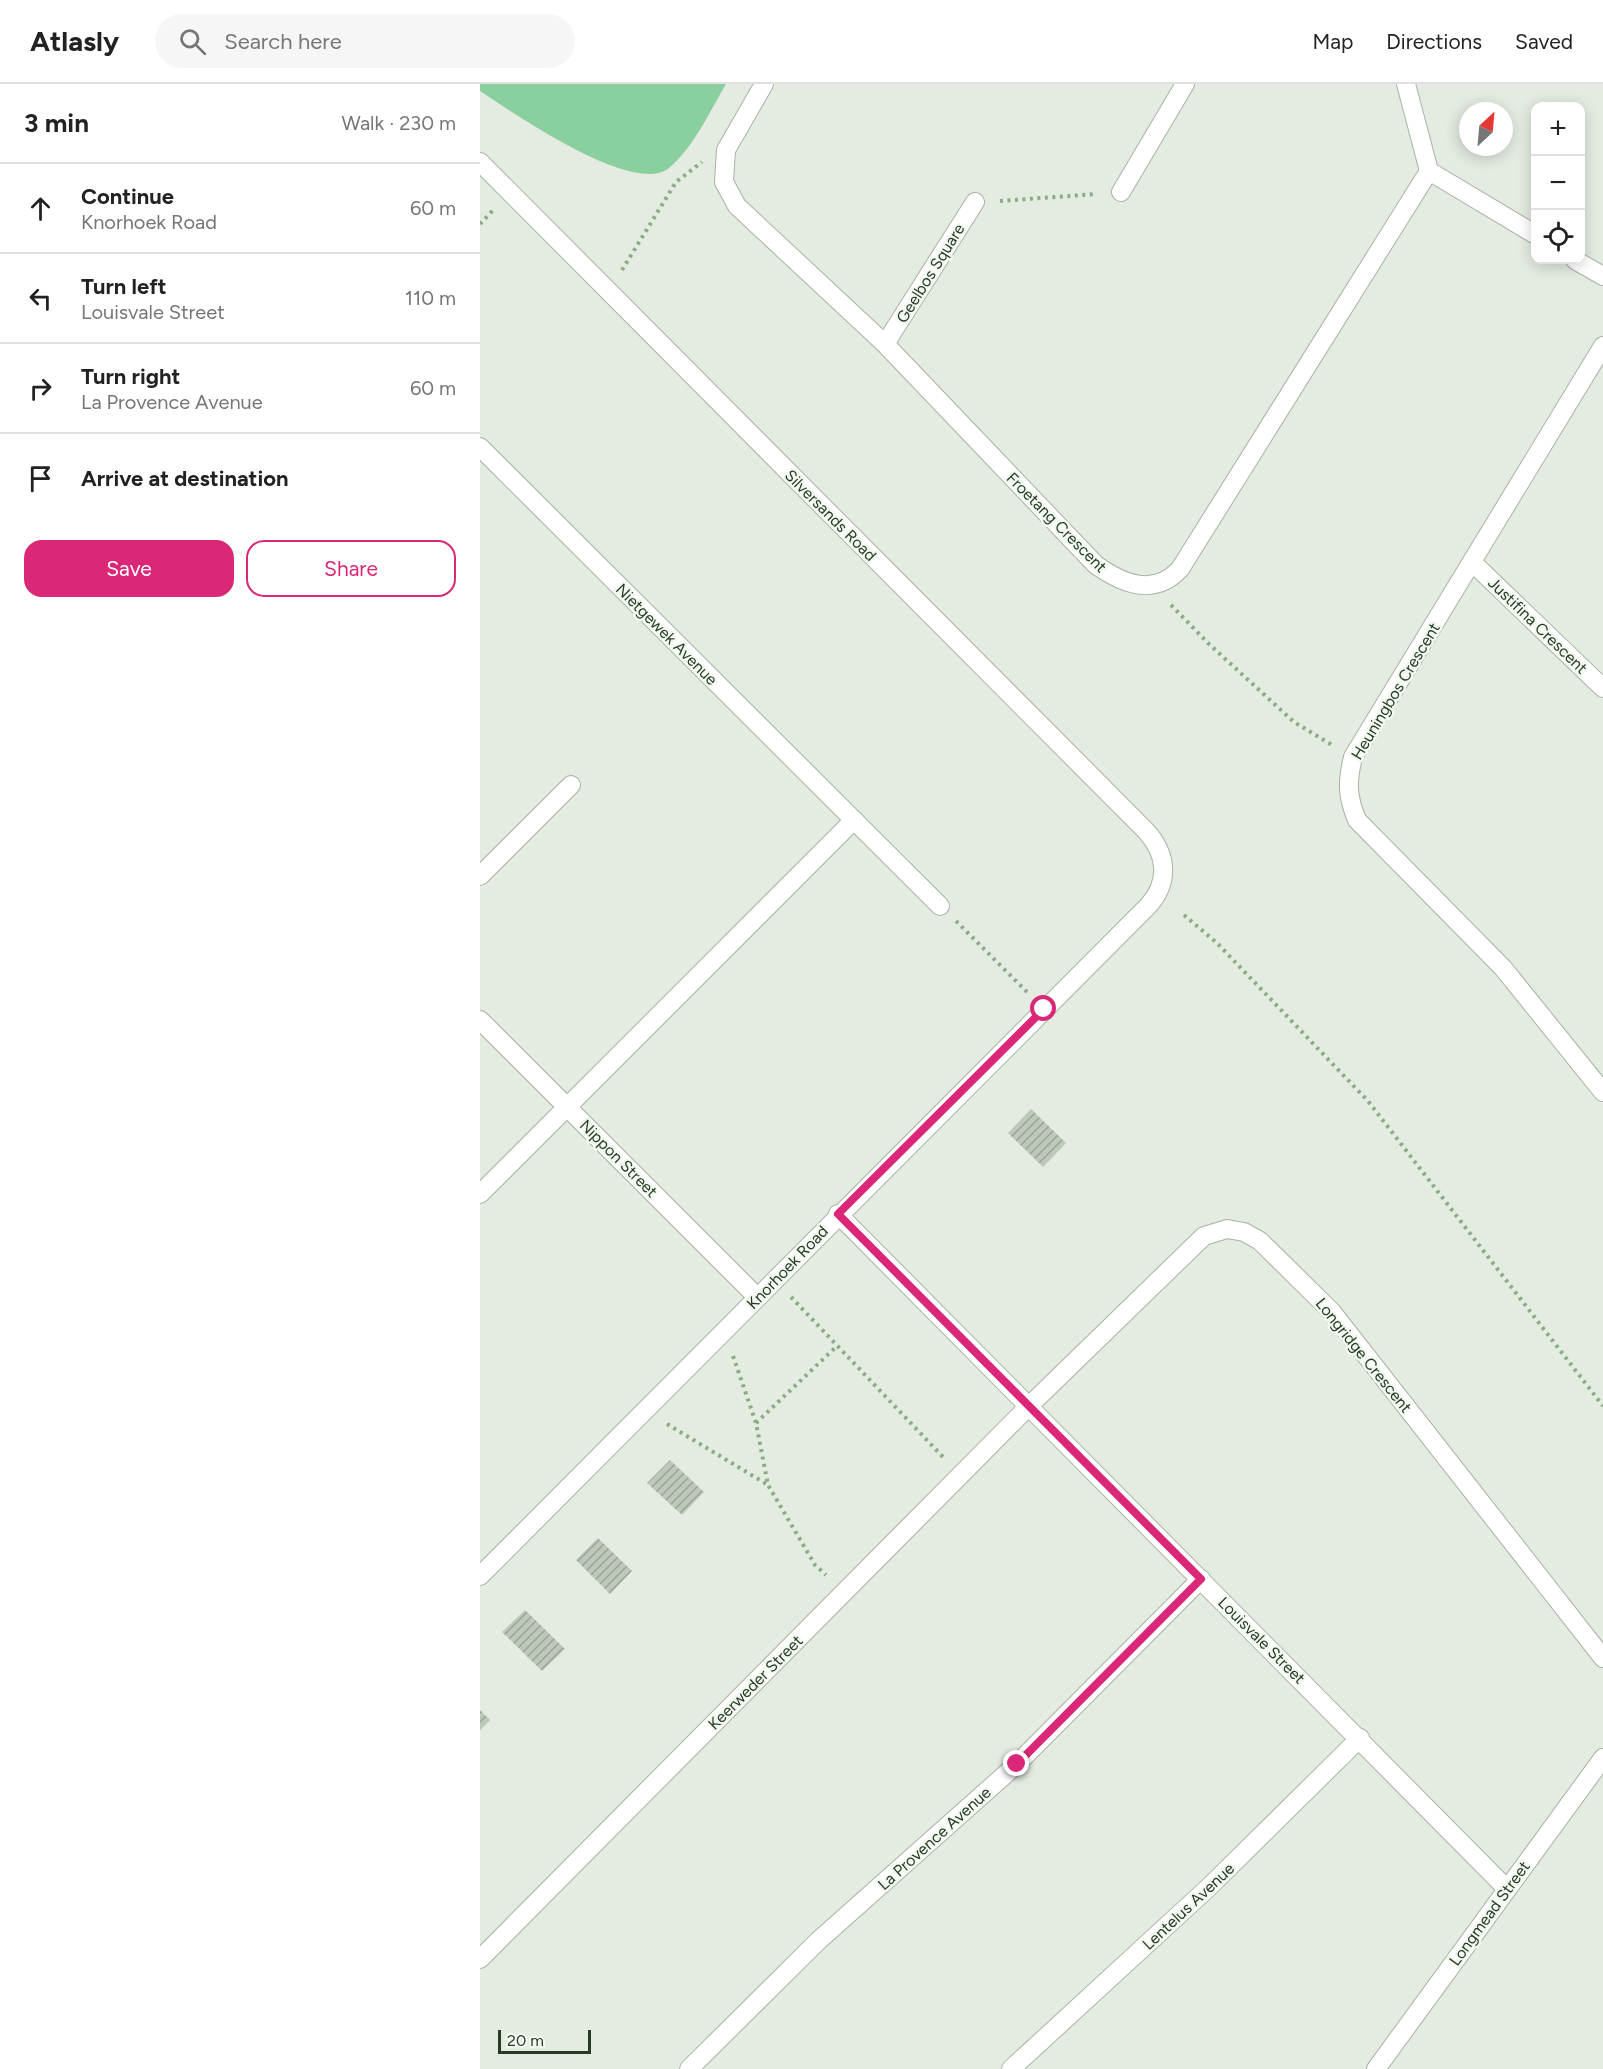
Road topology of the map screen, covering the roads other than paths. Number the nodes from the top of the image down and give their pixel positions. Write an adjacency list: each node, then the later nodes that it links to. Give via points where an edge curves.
1 (764, 84): 11 (street, Froetang Crescent, via 726,150 724,182 737,206)
2 (1185, 84): 6 (street)
3 (1406, 84): 5 (street)
4 (480, 162): 19 (street, Silversands Road, via 1155,840 1163,857)
5 (1429, 171): 8 (street); 11 (street, Froetang Crescent, via 1188,557 1174,575 1152,585 1118,580 1096,565)
6 (1121, 192)
7 (975, 202): 11 (street, Geelbos Square)
8 (1531, 232)
9 (1582, 264): 10 (street)
10 (1603, 276)
11 (885, 344)
12 (1603, 346): 14 (street, Heuningbos Crescent)
13 (480, 447): 17 (street, Nietgewek Avenue)
14 (1472, 562): 15 (street, Justifina Crescent); 22 (street, Heuningbos Crescent, via 1353,757 1347,794 1357,820 1503,968)
15 (1603, 688)
16 (571, 785): 18 (street)
17 (854, 820): 20 (street, Nietgewek Avenue); 23 (street)
18 (480, 876)
19 (1163, 878): 25 (street, Knorhoek Road, via 1154,899)
20 (940, 906)
21 (480, 1020): 23 (street, Nippon Street)
22 (1603, 1092)
23 (567, 1107): 24 (street); 26 (street, Nippon Street)
24 (480, 1194)
25 (838, 1214): 26 (street, Knorhoek Road); 27 (street, Louisvale Street)
26 (757, 1297): 28 (street, Knorhoek Road)
27 (1030, 1405): 29 (street, Louisvale Street); 30 (street, Longridge Crescent, via 1204,1236 1227,1229 1244,1232 1260,1241 1332,1312); 34 (street, Keerweder Street)
28 (480, 1576)
29 (1201, 1579): 31 (street, Louisvale Street); 35 (street, La Provence Avenue, via 1017,1764 818,1941)
30 (1603, 1658)
31 (1360, 1738): 33 (street, Louisvale Street); 36 (street, Lentelus Avenue, via 1209,1887)
32 (1603, 1758): 33 (street, Longmead Street)
33 (1507, 1888): 37 (street, Longmead Street)
34 (480, 1959)
35 (689, 2069)
36 (1011, 2069)
37 (1376, 2069)

